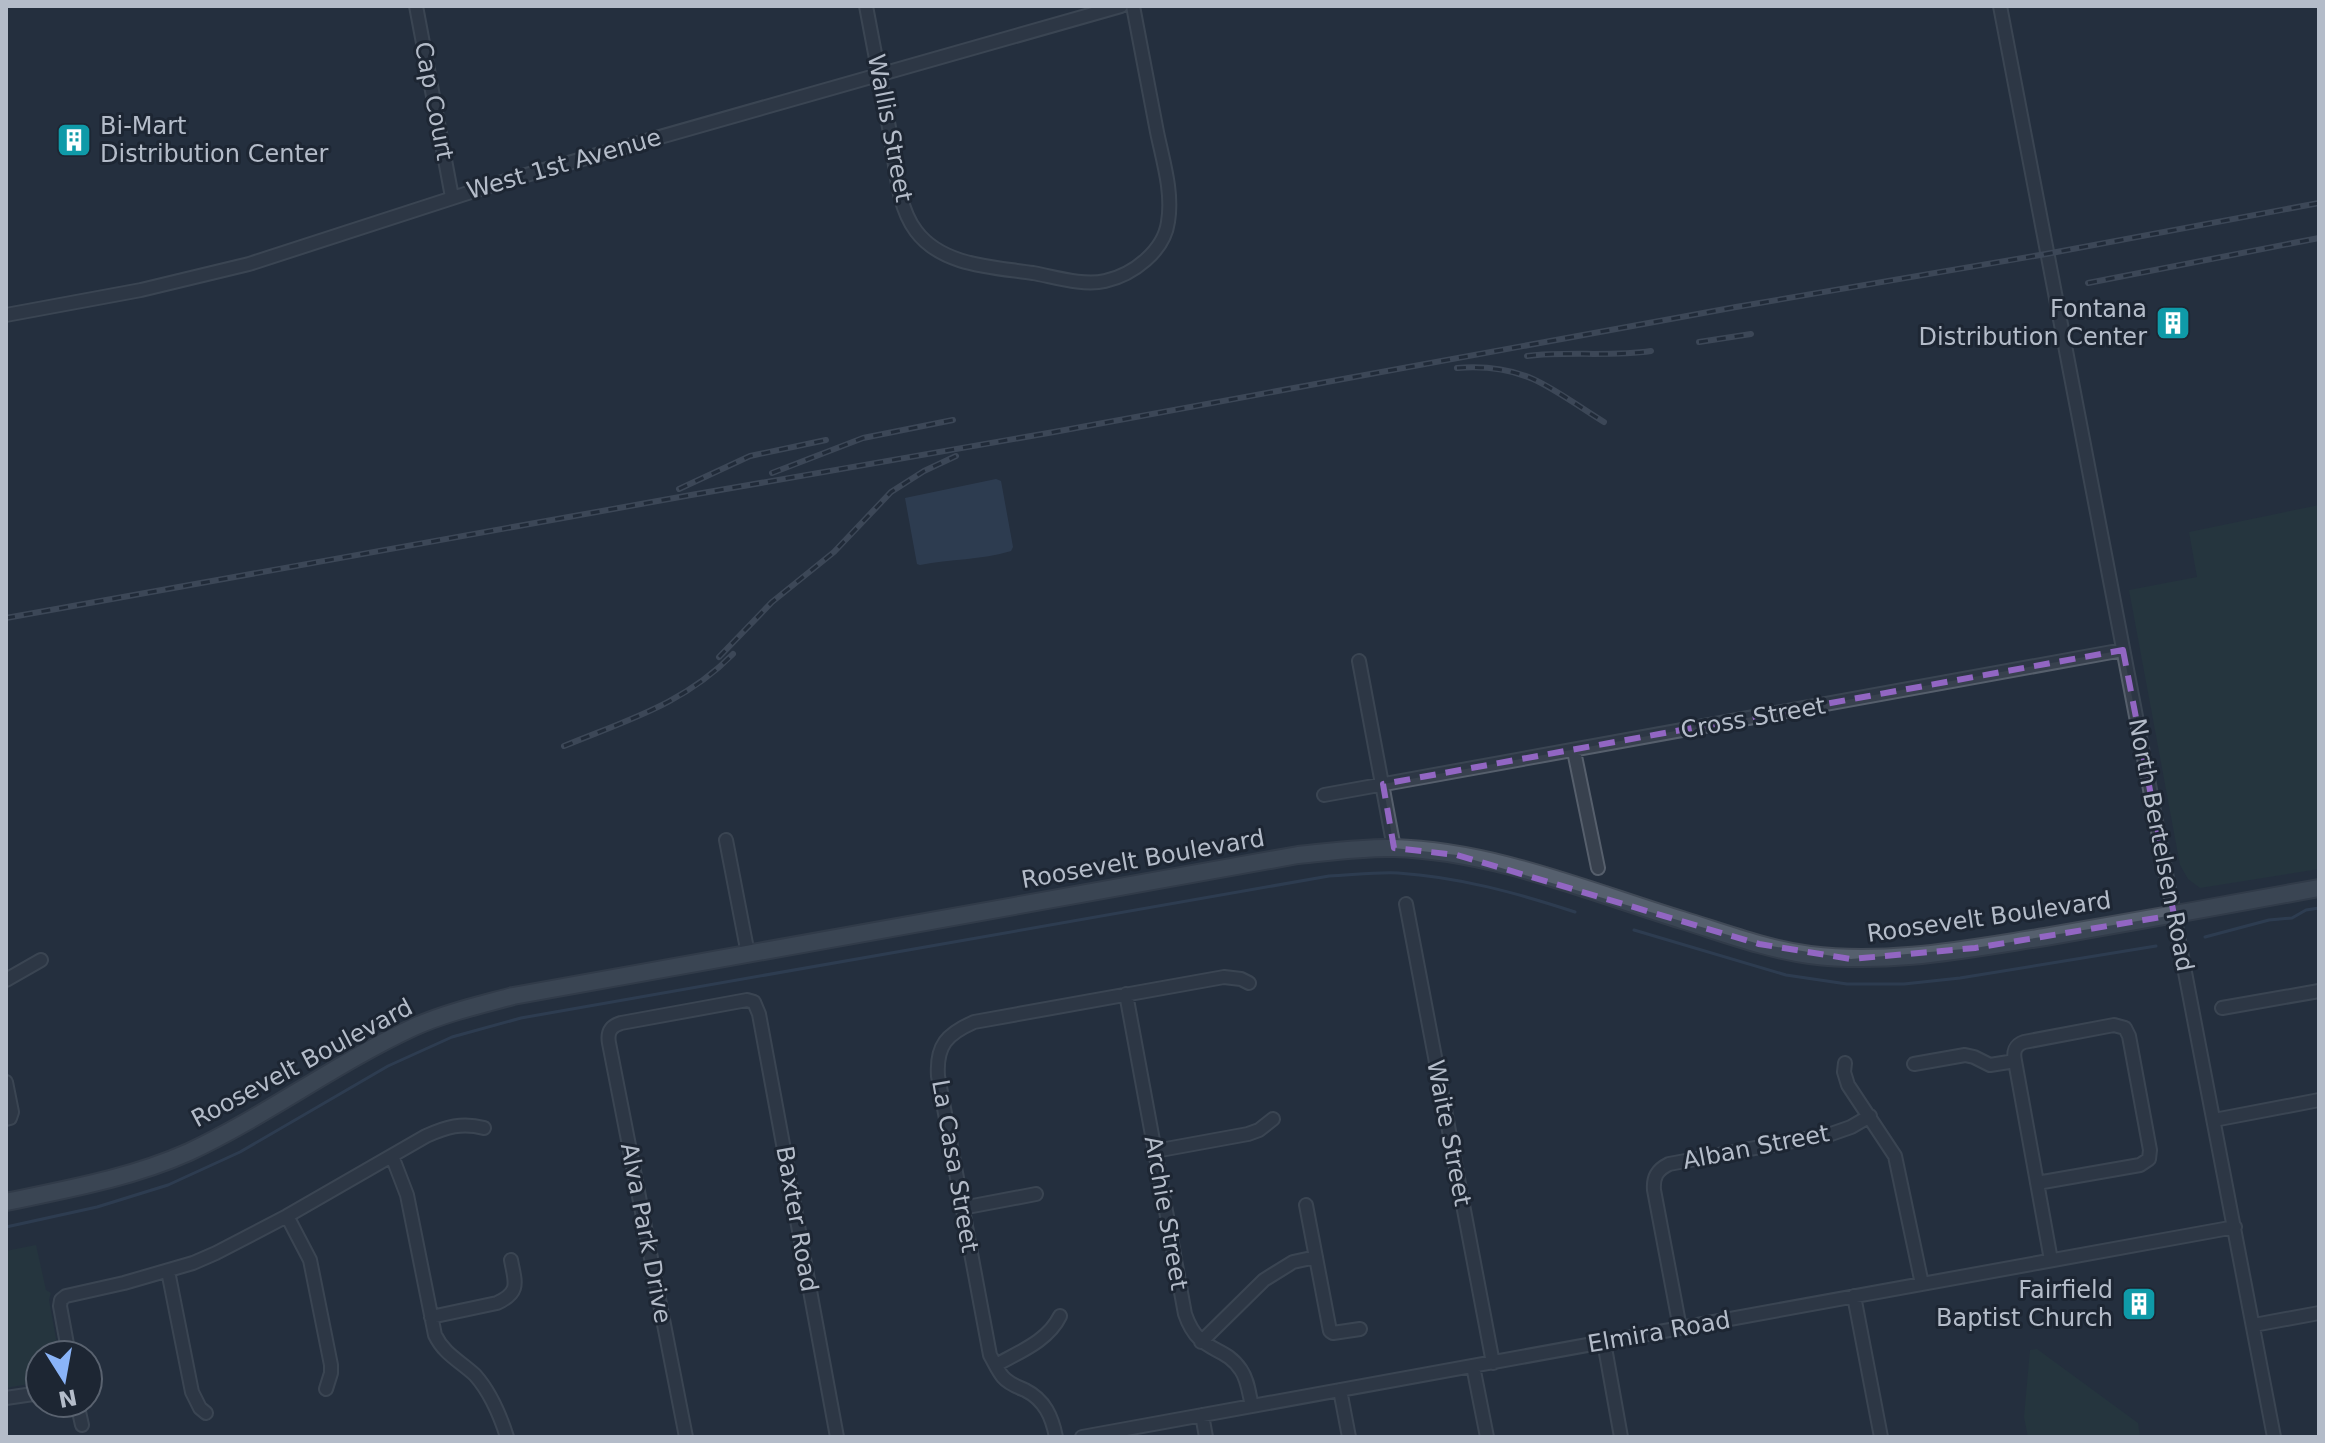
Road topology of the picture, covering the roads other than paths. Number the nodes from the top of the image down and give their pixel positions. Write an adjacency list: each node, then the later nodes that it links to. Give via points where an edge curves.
1 (416, 6): 7 (street, Cap Court)
2 (866, 6): 6 (street, Wallis Street)
3 (1121, 6): 6 (street, West 1st Avenue)
4 (1133, 6): 6 (street, Wallis Street, via 1168,185 1168,224 1146,260 1103,282 971,263 928,244 915,230 902,198)
5 (2000, 6): 9 (street, North Bertelsen Road)
6 (879, 75): 7 (street, West 1st Avenue)
7 (452, 197): 8 (street, West 1st Avenue, via 222,271)
8 (6, 315)
9 (2123, 650): 11 (street, Cross Street); 19 (street, North Bertelsen Road)
10 (1359, 661): 12 (street)
11 (1574, 751): 12 (street, Cross Street); 16 (street)
12 (1383, 784): 13 (street, Cross Street); 15 (street)
13 (1324, 795)
14 (726, 840): 20 (street)
15 (1394, 848): 19 (main road, Roosevelt Boulevard, via 1509,866 1759,944 1851,959 1981,947); 20 (main road, Roosevelt Boulevard, via 1298,855)
16 (1598, 868)
17 (2319, 888): 19 (main road, Roosevelt Boulevard)
18 (1406, 904): 62 (street, Waite Street)
19 (2174, 915): 36 (street, North Bertelsen Road)
20 (748, 954): 42 (main road, Roosevelt Boulevard, via 464,1009 368,1049 188,1152 143,1170)
21 (41, 960): 22 (street)
22 (6, 980)
23 (1249, 983): 25 (street, La Casa Street, via 1224,977)
24 (2319, 991): 26 (street)
25 (1126, 994): 38 (street, Archie Street); 44 (street, La Casa Street, via 974,1022 949,1036 937,1061 938,1076)
26 (2222, 1008)
27 (611, 1029): 73 (street, Alva Park Drive, via 609,1043); 74 (street, Baxter Road, via 621,1023 754,1002)
28 (2015, 1061): 30 (street, via 1988,1065 1965,1055); 40 (street); 40 (street, via 2015,1049 2024,1042 2114,1025 2125,1028 2150,1150 2149,1159 2140,1165)
29 (1845, 1063): 34 (street, via 1848,1085)
30 (1914, 1064)
31 (6, 1082): 33 (street)
32 (2319, 1100): 36 (street)
33 (9, 1115)
34 (1870, 1116): 51 (street, via 1895,1156); 57 (street, Alban Street, via 1831,1134 1669,1164 1658,1172 1654,1190)
35 (1273, 1119): 38 (street, via 1248,1134)
36 (2214, 1120): 46 (street, North Bertelsen Road)
37 (484, 1128): 39 (street, via 441,1129)
38 (1155, 1151): 60 (street, Archie Street, via 1185,1314)
39 (392, 1156): 45 (street); 55 (street, via 407,1195)
40 (2037, 1183): 49 (street)
41 (1036, 1194): 44 (street)
42 (6, 1202)
43 (1306, 1205): 47 (street)
44 (962, 1208): 63 (street, La Casa Street, via 987,1344)
45 (287, 1216): 50 (street, via 241,1242); 65 (street, via 313,1271 331,1365)
46 (2235, 1227): 49 (street, Elmira Road); 56 (street, North Bertelsen Road)
47 (1316, 1257): 58 (street, via 1330,1331); 60 (street, via 1293,1262 1257,1286)
48 (511, 1260): 55 (street, via 516,1284 506,1299)
49 (2051, 1260): 51 (street, Elmira Road)
50 (168, 1271): 59 (street, via 66,1296 60,1306); 68 (street, via 192,1392)
51 (1922, 1284): 52 (street, Elmira Road)
52 (1854, 1296): 57 (street, Elmira Road); 81 (street)
53 (2319, 1313): 56 (street)
54 (1060, 1316): 63 (street, via 1051,1332)
55 (431, 1317): 72 (street, via 441,1347 489,1393)
56 (2254, 1325): 82 (street, North Bertelsen Road)
57 (1680, 1328): 61 (street, Elmira Road)
58 (1360, 1329)
59 (66, 1339)
60 (1201, 1342): 67 (street, via 1234,1361)
61 (1604, 1342): 62 (street, Elmira Road); 80 (street)
62 (1493, 1363): 64 (street, Elmira Road)
63 (996, 1365): 75 (street, via 1011,1384 1042,1402)
64 (1473, 1366): 66 (street, Elmira Road); 79 (street)
65 (326, 1389)
66 (1340, 1390): 67 (street, Elmira Road); 78 (street)
67 (1252, 1406): 69 (street, Elmira Road)
68 (206, 1413)
69 (1202, 1415): 76 (street, Elmira Road); 77 (street)
70 (81, 1419): 71 (street)
71 (82, 1425)
72 (507, 1437)
73 (686, 1437)
74 (837, 1437)
75 (1056, 1437)
76 (1082, 1437)
77 (1206, 1437)
78 (1349, 1437)
79 (1487, 1437)
80 (1621, 1437)
81 (1881, 1437)
82 (2274, 1437)

